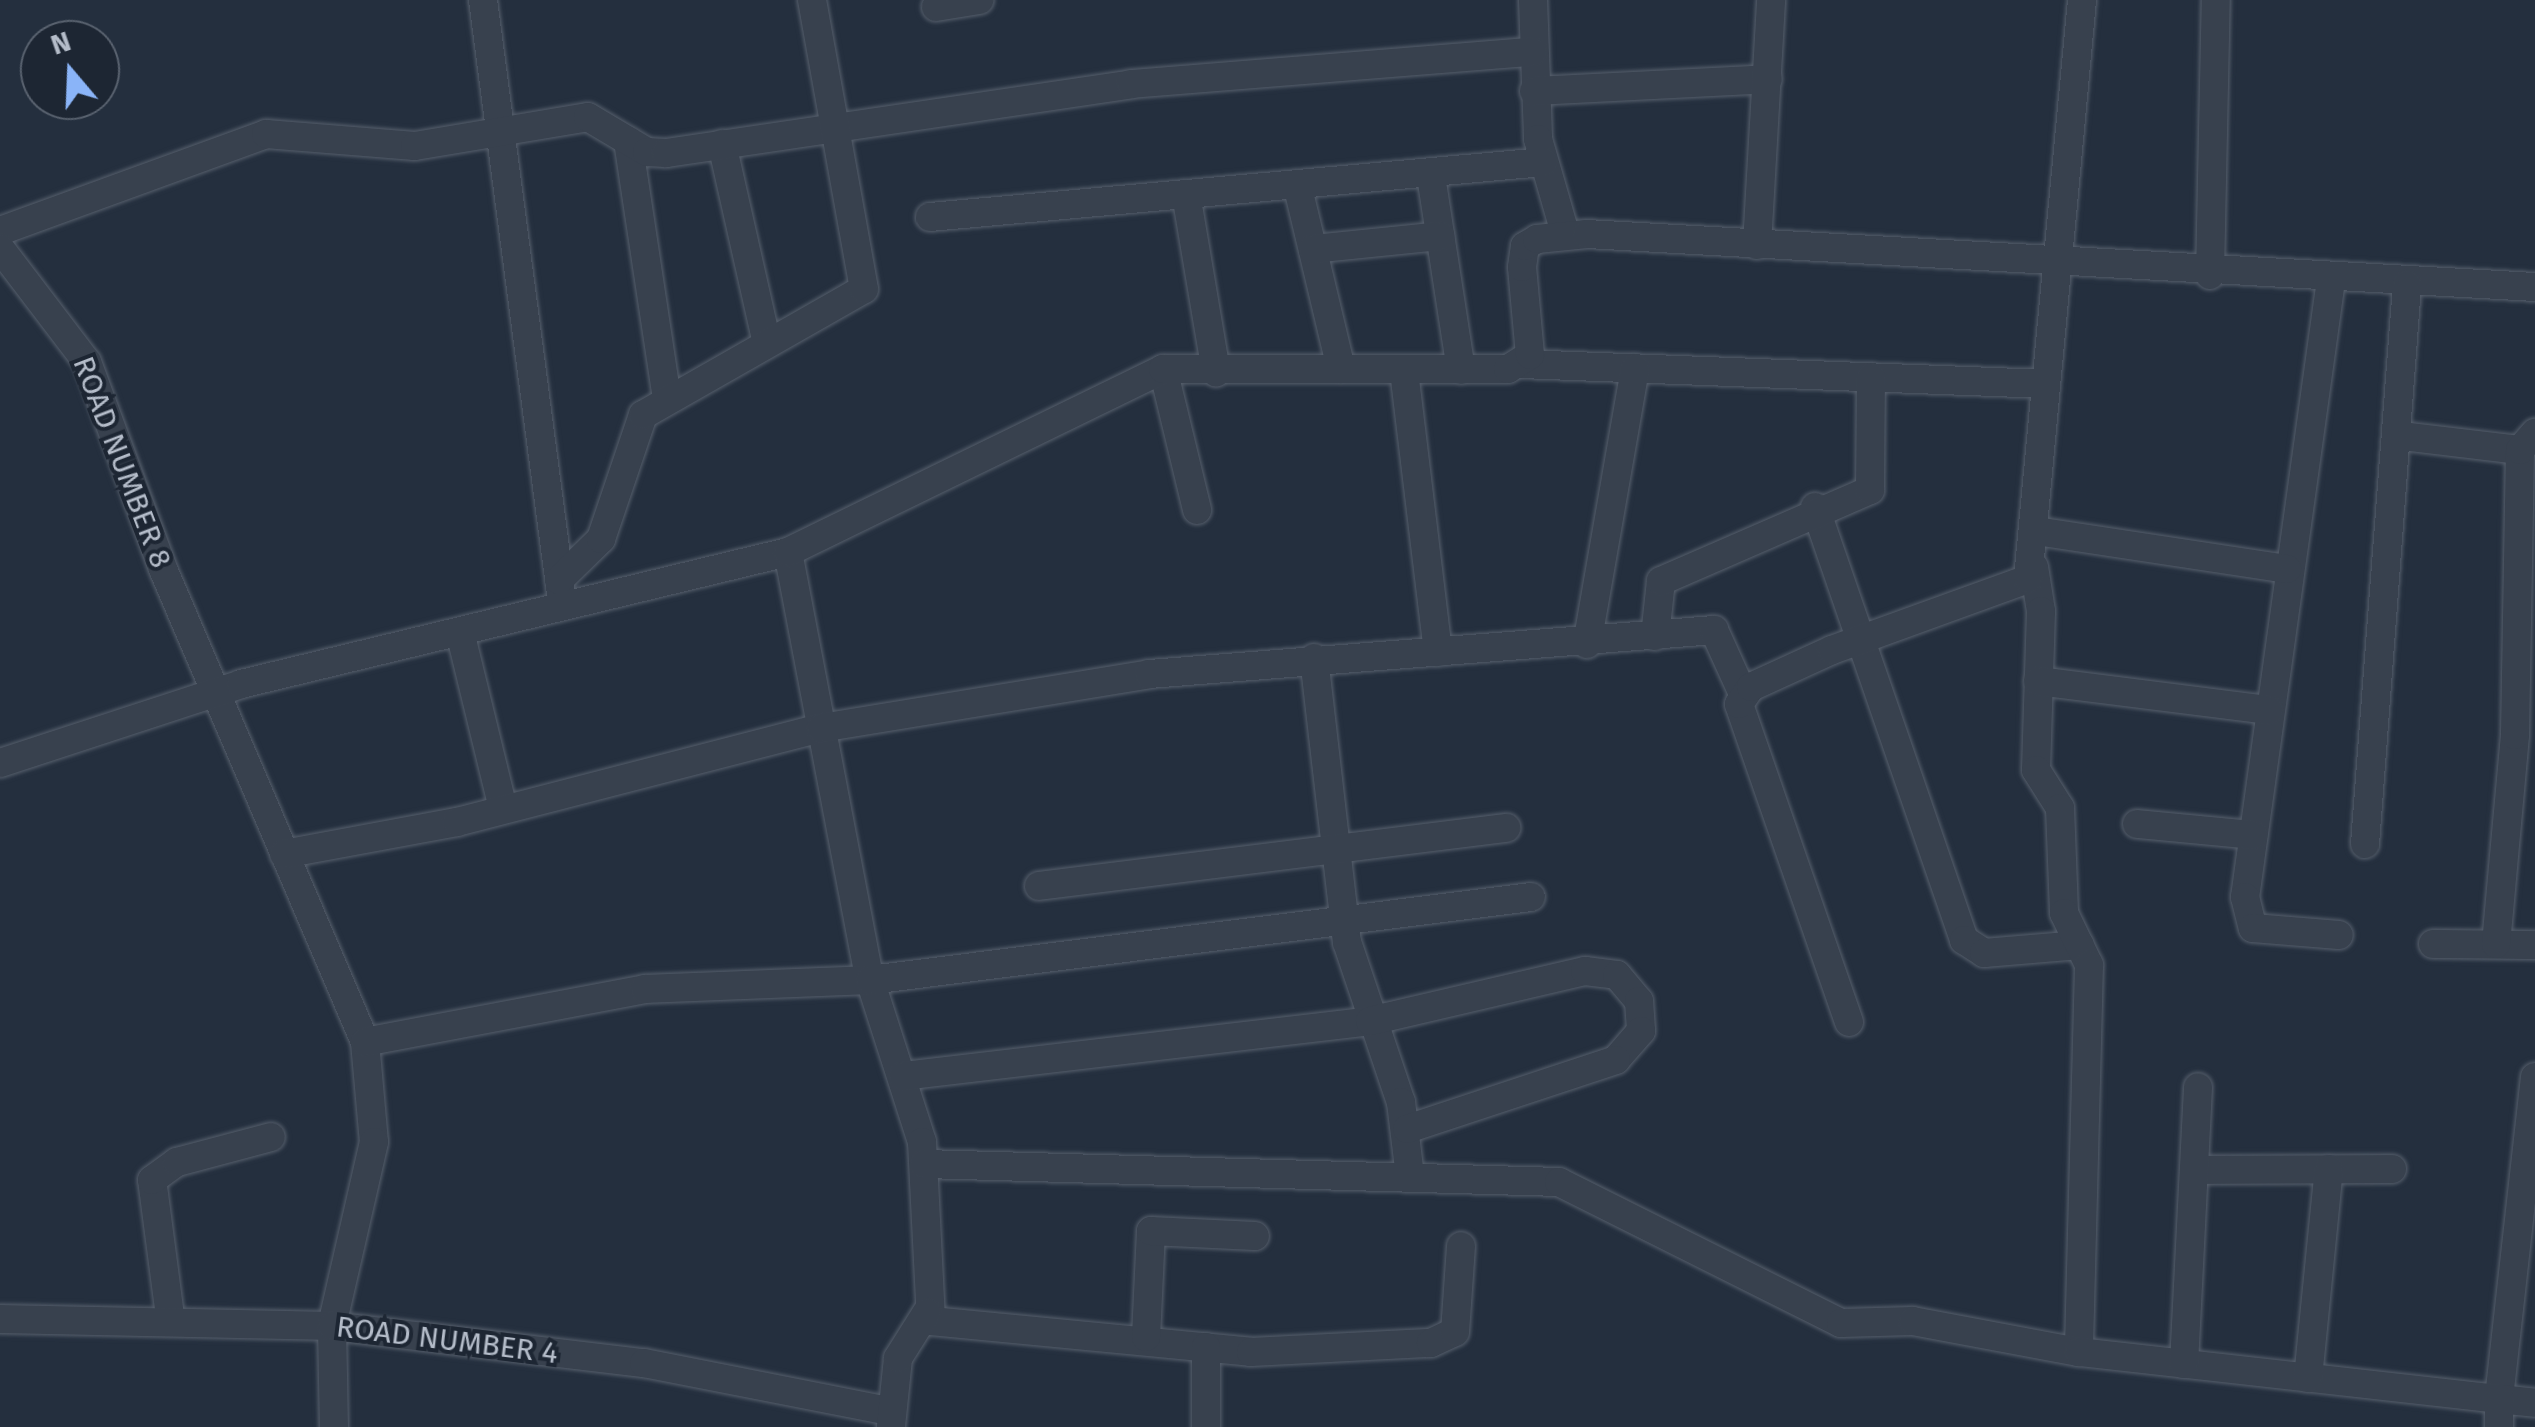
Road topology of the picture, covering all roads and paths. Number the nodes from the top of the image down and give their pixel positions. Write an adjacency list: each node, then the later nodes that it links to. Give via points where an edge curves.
1 (483, 0): 13 (street)
2 (812, 0): 12 (street)
3 (979, 0): 8 (street)
4 (1533, 0): 9 (street)
5 (1771, 0): 10 (street)
6 (2082, 0): 27 (street)
7 (2216, 0): 28 (street)
8 (936, 7)
9 (1533, 52): 11 (street); 12 (street, via 1131,84)
10 (1768, 80): 11 (street); 24 (street)
11 (1534, 91): 16 (street)
12 (840, 124): 15 (street); 32 (street, via 864,289 844,308)
13 (504, 132): 14 (street, via 588,116); 21 (street, via 415,146 266,134); 51 (street)
14 (628, 141): 15 (street, via 666,153); 42 (street)
15 (722, 144): 32 (street)
16 (1544, 162): 17 (street); 22 (street)
17 (1431, 176): 18 (street); 23 (street)
18 (1298, 188): 19 (street); 26 (street)
19 (1186, 194): 20 (street); 39 (street)
20 (930, 216)
21 (0, 231)
22 (1565, 234): 24 (street); 33 (street, via 1525,246 1532,340)
23 (1440, 236): 26 (street); 37 (street)
24 (1757, 245): 27 (street)
25 (0, 248): 59 (street, ROAD NUMBER 8, via 87,362)
26 (1313, 249): 36 (street)
27 (2064, 266): 28 (street); 41 (street)
28 (2210, 275): 29 (street)
29 (2331, 280): 30 (street); 50 (street)
30 (2407, 285): 31 (street); 43 (street)
31 (2535, 287)
32 (766, 339): 42 (street)
33 (1521, 364): 34 (street); 37 (street)
34 (1635, 368): 40 (street); 55 (street)
35 (1164, 369): 39 (street); 46 (street); 48 (street)
36 (1342, 369): 38 (street); 39 (street)
37 (1461, 370): 38 (street)
38 (1404, 371): 56 (street)
39 (1216, 372)
40 (1871, 378): 41 (street); 45 (street, via 1870,490)
41 (2046, 384): 47 (street)
42 (667, 398): 51 (street, via 627,440 601,540)
43 (2402, 436): 44 (street); 68 (street)
44 (2528, 442): 76 (street, via 2515,735)
45 (1814, 507): 53 (street, via 1743,551 1661,581); 54 (street)
46 (1197, 510)
47 (2036, 531): 49 (street); 50 (street)
48 (788, 552): 51 (street); 62 (street)
49 (2034, 567): 54 (street, via 2018,588); 58 (street)
50 (2287, 569): 61 (street)
51 (561, 594): 52 (street)
52 (460, 632): 59 (street); 64 (street)
53 (1655, 636): 55 (street); 60 (street, via 1722,634)
54 (1858, 643): 60 (street); 78 (street, via 1964,940 1984,953)
55 (1587, 644): 56 (street)
56 (1438, 652): 57 (street)
57 (1314, 658): 62 (street, via 982,696); 69 (street, via 1315,716)
58 (2038, 681): 61 (street); 78 (street, via 2036,770 2060,808 2064,913)
59 (218, 692): 63 (street); 70 (street, ROAD NUMBER 8)
60 (1743, 694): 81 (street, via 1741,718)
61 (2269, 710): 67 (street)
62 (821, 728): 64 (street); 79 (street)
63 (0, 764)
64 (503, 809): 70 (street)
65 (2137, 824): 67 (street)
66 (1506, 828): 69 (street)
67 (2253, 836): 74 (street, via 2245,897 2254,928)
68 (2365, 844)
69 (1342, 852): 71 (street); 73 (street)
70 (284, 854): 82 (street, ROAD NUMBER 8)
71 (1039, 886)
72 (1532, 897): 73 (street)
73 (1345, 924): 79 (street); 80 (street)
74 (2339, 935)
75 (2433, 944): 76 (street)
76 (2496, 944): 77 (street)
77 (2535, 944)
78 (2080, 945): 101 (street, via 2090,965)
79 (870, 980): 82 (street, via 644,988); 83 (street)
80 (1370, 1022): 83 (street); 86 (street); 86 (street, via 1586,971 1617,975 1639,1001 1641,1032 1616,1060)
81 (1849, 1022)
82 (364, 1042): 98 (street, ROAD NUMBER 8, via 374,1142)
83 (903, 1076): 88 (street)
84 (2535, 1077): 104 (street)
85 (2198, 1087): 91 (street)
86 (1407, 1129): 92 (street)
87 (271, 1137): 96 (street, via 178,1162 152,1180)
88 (924, 1164): 92 (street, via 1005,1173 1105,1166 1286,1179); 95 (street)
89 (2330, 1169): 90 (street); 91 (street); 103 (street)
90 (2392, 1169)
91 (2198, 1170): 102 (street)
92 (1410, 1176): 101 (street, via 1559,1182 1841,1323 1912,1321)
93 (1254, 1236): 99 (street, via 1150,1231)
94 (1461, 1246): 100 (street, via 1459,1318 1446,1340 1273,1353)
95 (927, 1312): 99 (street, via 952,1327); 106 (street, via 898,1358)
96 (170, 1316): 97 (street, ROAD NUMBER 4); 98 (street, ROAD NUMBER 4)
97 (0, 1319)
98 (332, 1326): 106 (street, ROAD NUMBER 4, via 644,1362); 107 (street, ROAD NUMBER 8)
99 (1146, 1337): 100 (street)
100 (1206, 1346): 108 (street)
101 (2079, 1352): 102 (street)
102 (2184, 1364): 103 (street)
103 (2308, 1378): 104 (street)
104 (2499, 1398): 105 (street); 109 (street)
105 (2535, 1402)
106 (890, 1419)
107 (334, 1427)
108 (1206, 1427)
109 (2499, 1427)

